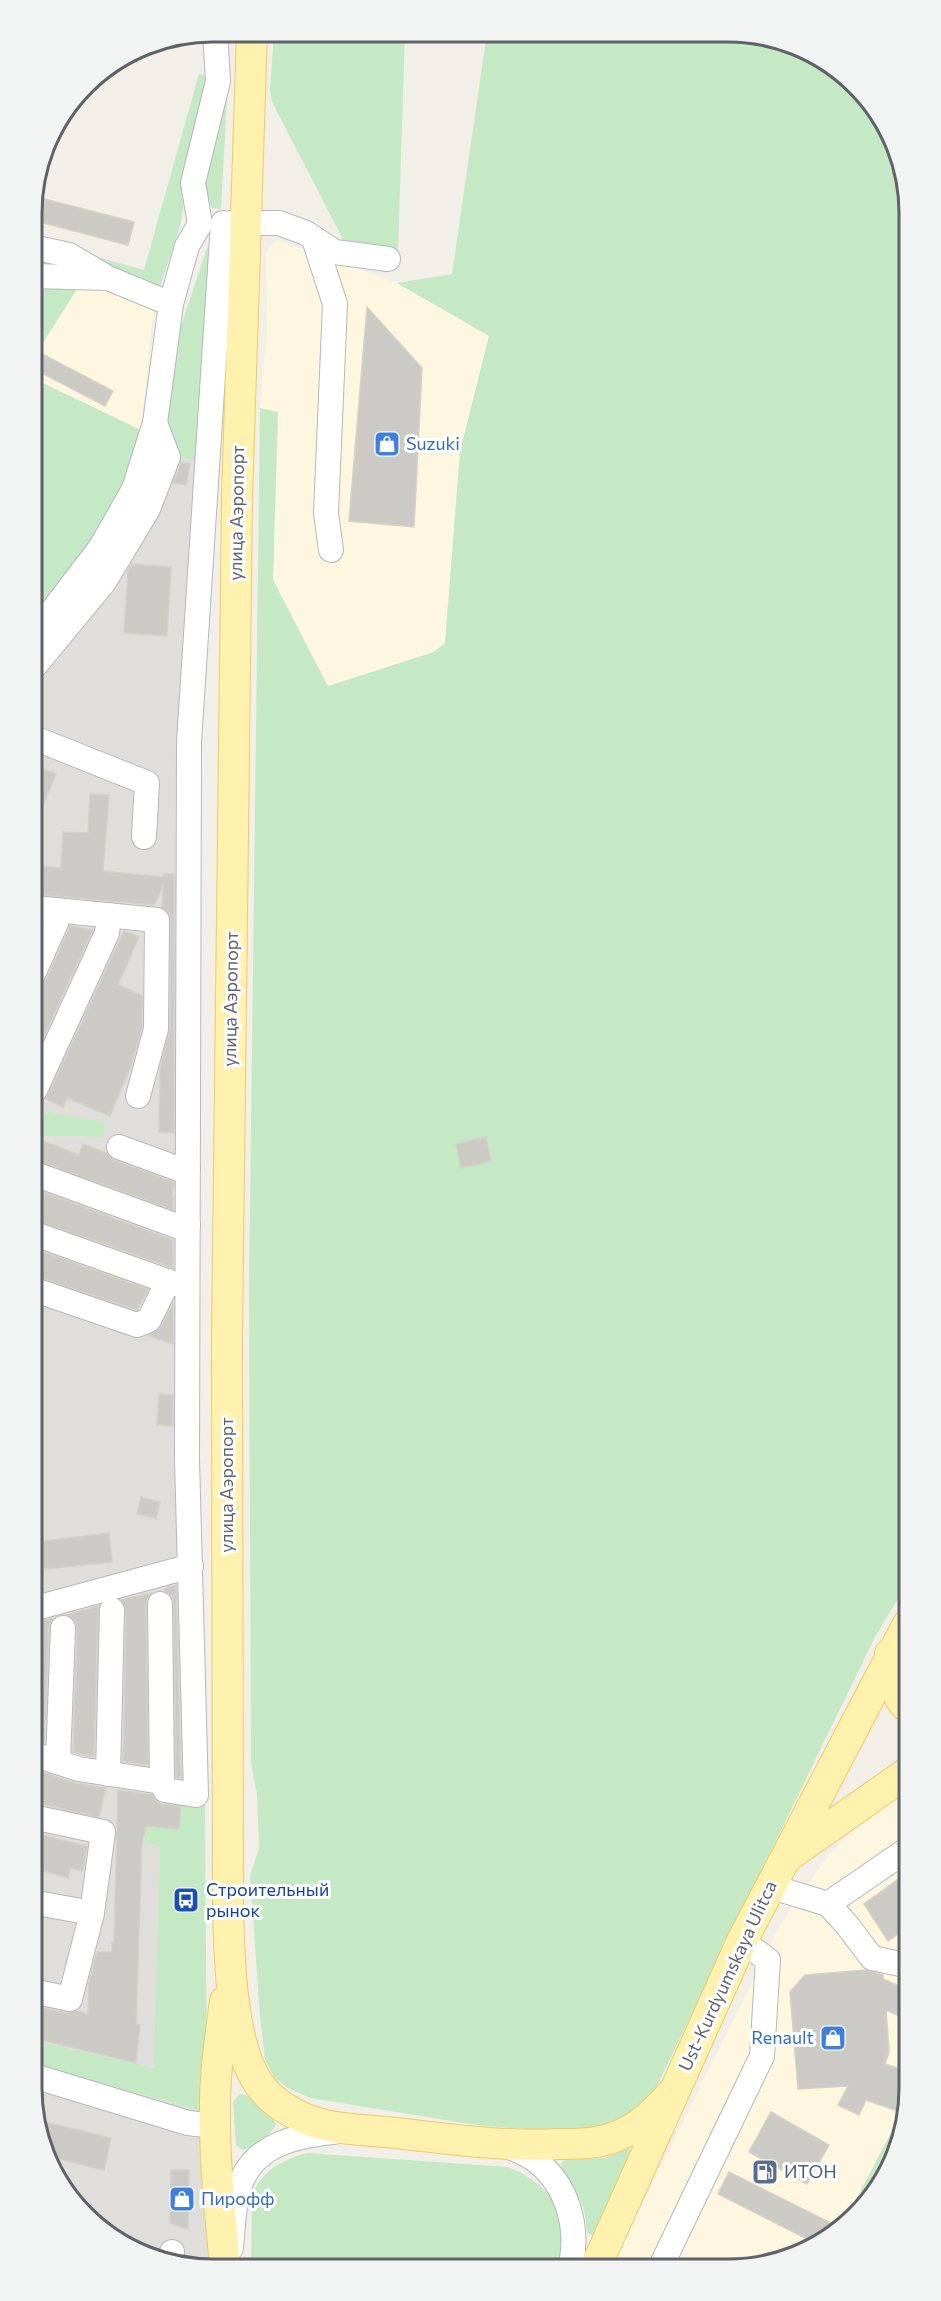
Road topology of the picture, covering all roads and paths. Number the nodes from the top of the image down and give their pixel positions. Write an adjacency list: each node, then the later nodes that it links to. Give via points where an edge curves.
1 (216, 42): 3 (street, via 218,81 193,183)
2 (250, 42): 3 (main road, улица Аэропорт)
3 (223, 223): 4 (street, via 279,223); 9 (street, via 188,246); 23 (street, via 189,742); 49 (main road, улица Аэропорт, via 237,497 227,1338)
4 (314, 240): 6 (street, via 335,252); 11 (street, via 334,304 326,513)
5 (42, 249): 8 (street, via 69,255)
6 (388, 259)
7 (42, 276): 8 (street)
8 (108, 278): 9 (street)
9 (171, 304): 10 (street)
10 (155, 423): 12 (street, via 134,489 101,547); 13 (street, via 168,457 148,509 104,582)
11 (331, 550)
12 (42, 624)
13 (42, 657)
14 (42, 742): 15 (street, via 147,783)
15 (144, 837)
16 (42, 909): 17 (street)
17 (58, 910): 18 (street); 19 (street)
18 (109, 915): 20 (street, via 107,933); 21 (street, via 157,920 156,1029)
19 (42, 954)
20 (42, 1073)
21 (138, 1096)
22 (119, 1147): 23 (street)
23 (188, 1169): 25 (street)
24 (42, 1177): 25 (street, via 177,1226)
25 (188, 1225): 27 (street)
26 (42, 1236): 27 (street)
27 (178, 1282): 28 (street, via 149,1320 137,1325); 29 (street)
28 (42, 1292)
29 (191, 1566): 31 (street); 40 (street, via 196,1795 165,1791)
30 (160, 1604): 40 (street)
31 (42, 1606)
32 (112, 1610): 38 (street)
33 (63, 1628): 37 (street)
34 (899, 1639): 35 (main road, Ust-Kurdyumskaya Ulitca)
35 (890, 1654): 36 (main road, via 892,1679); 43 (main road, Ust-Kurdyumskaya Ulitca)
36 (899, 1694)
37 (47, 1758): 38 (street)
38 (108, 1774): 40 (street)
39 (899, 1779): 43 (main road, Ust-Kurdyumskaya Ulitca)
40 (162, 1782)
41 (42, 1819): 46 (street, via 103,1832)
42 (899, 1855): 45 (street)
43 (776, 1873): 45 (street); 47 (main road, Ust-Kurdyumskaya Ulitca)
44 (42, 1904): 46 (street)
45 (828, 1904): 48 (street, via 872,1958)
46 (92, 1913): 50 (street, via 70,1999)
47 (742, 1941): 52 (main road, Ust-Kurdyumskaya Ulitca); 60 (street, via 768,1960 762,2056)
48 (899, 1964)
49 (230, 1966): 53 (main road, via 217,2068); 54 (main road, via 243,2054 264,2090 307,2120)
50 (42, 1993)
51 (42, 2078): 53 (street, via 188,2123)
52 (674, 2091): 55 (main road, via 631,2131 609,2139); 59 (main road, Ust-Kurdyumskaya Ulitca)
53 (216, 2126): 56 (main road)
54 (360, 2129): 55 (main road); 57 (street, via 286,2140 267,2150 251,2166 239,2187)
55 (506, 2145): 58 (street, via 539,2163 563,2194 573,2225)
56 (226, 2259)
57 (228, 2259)
58 (572, 2259)
59 (599, 2259)
60 (664, 2259)

